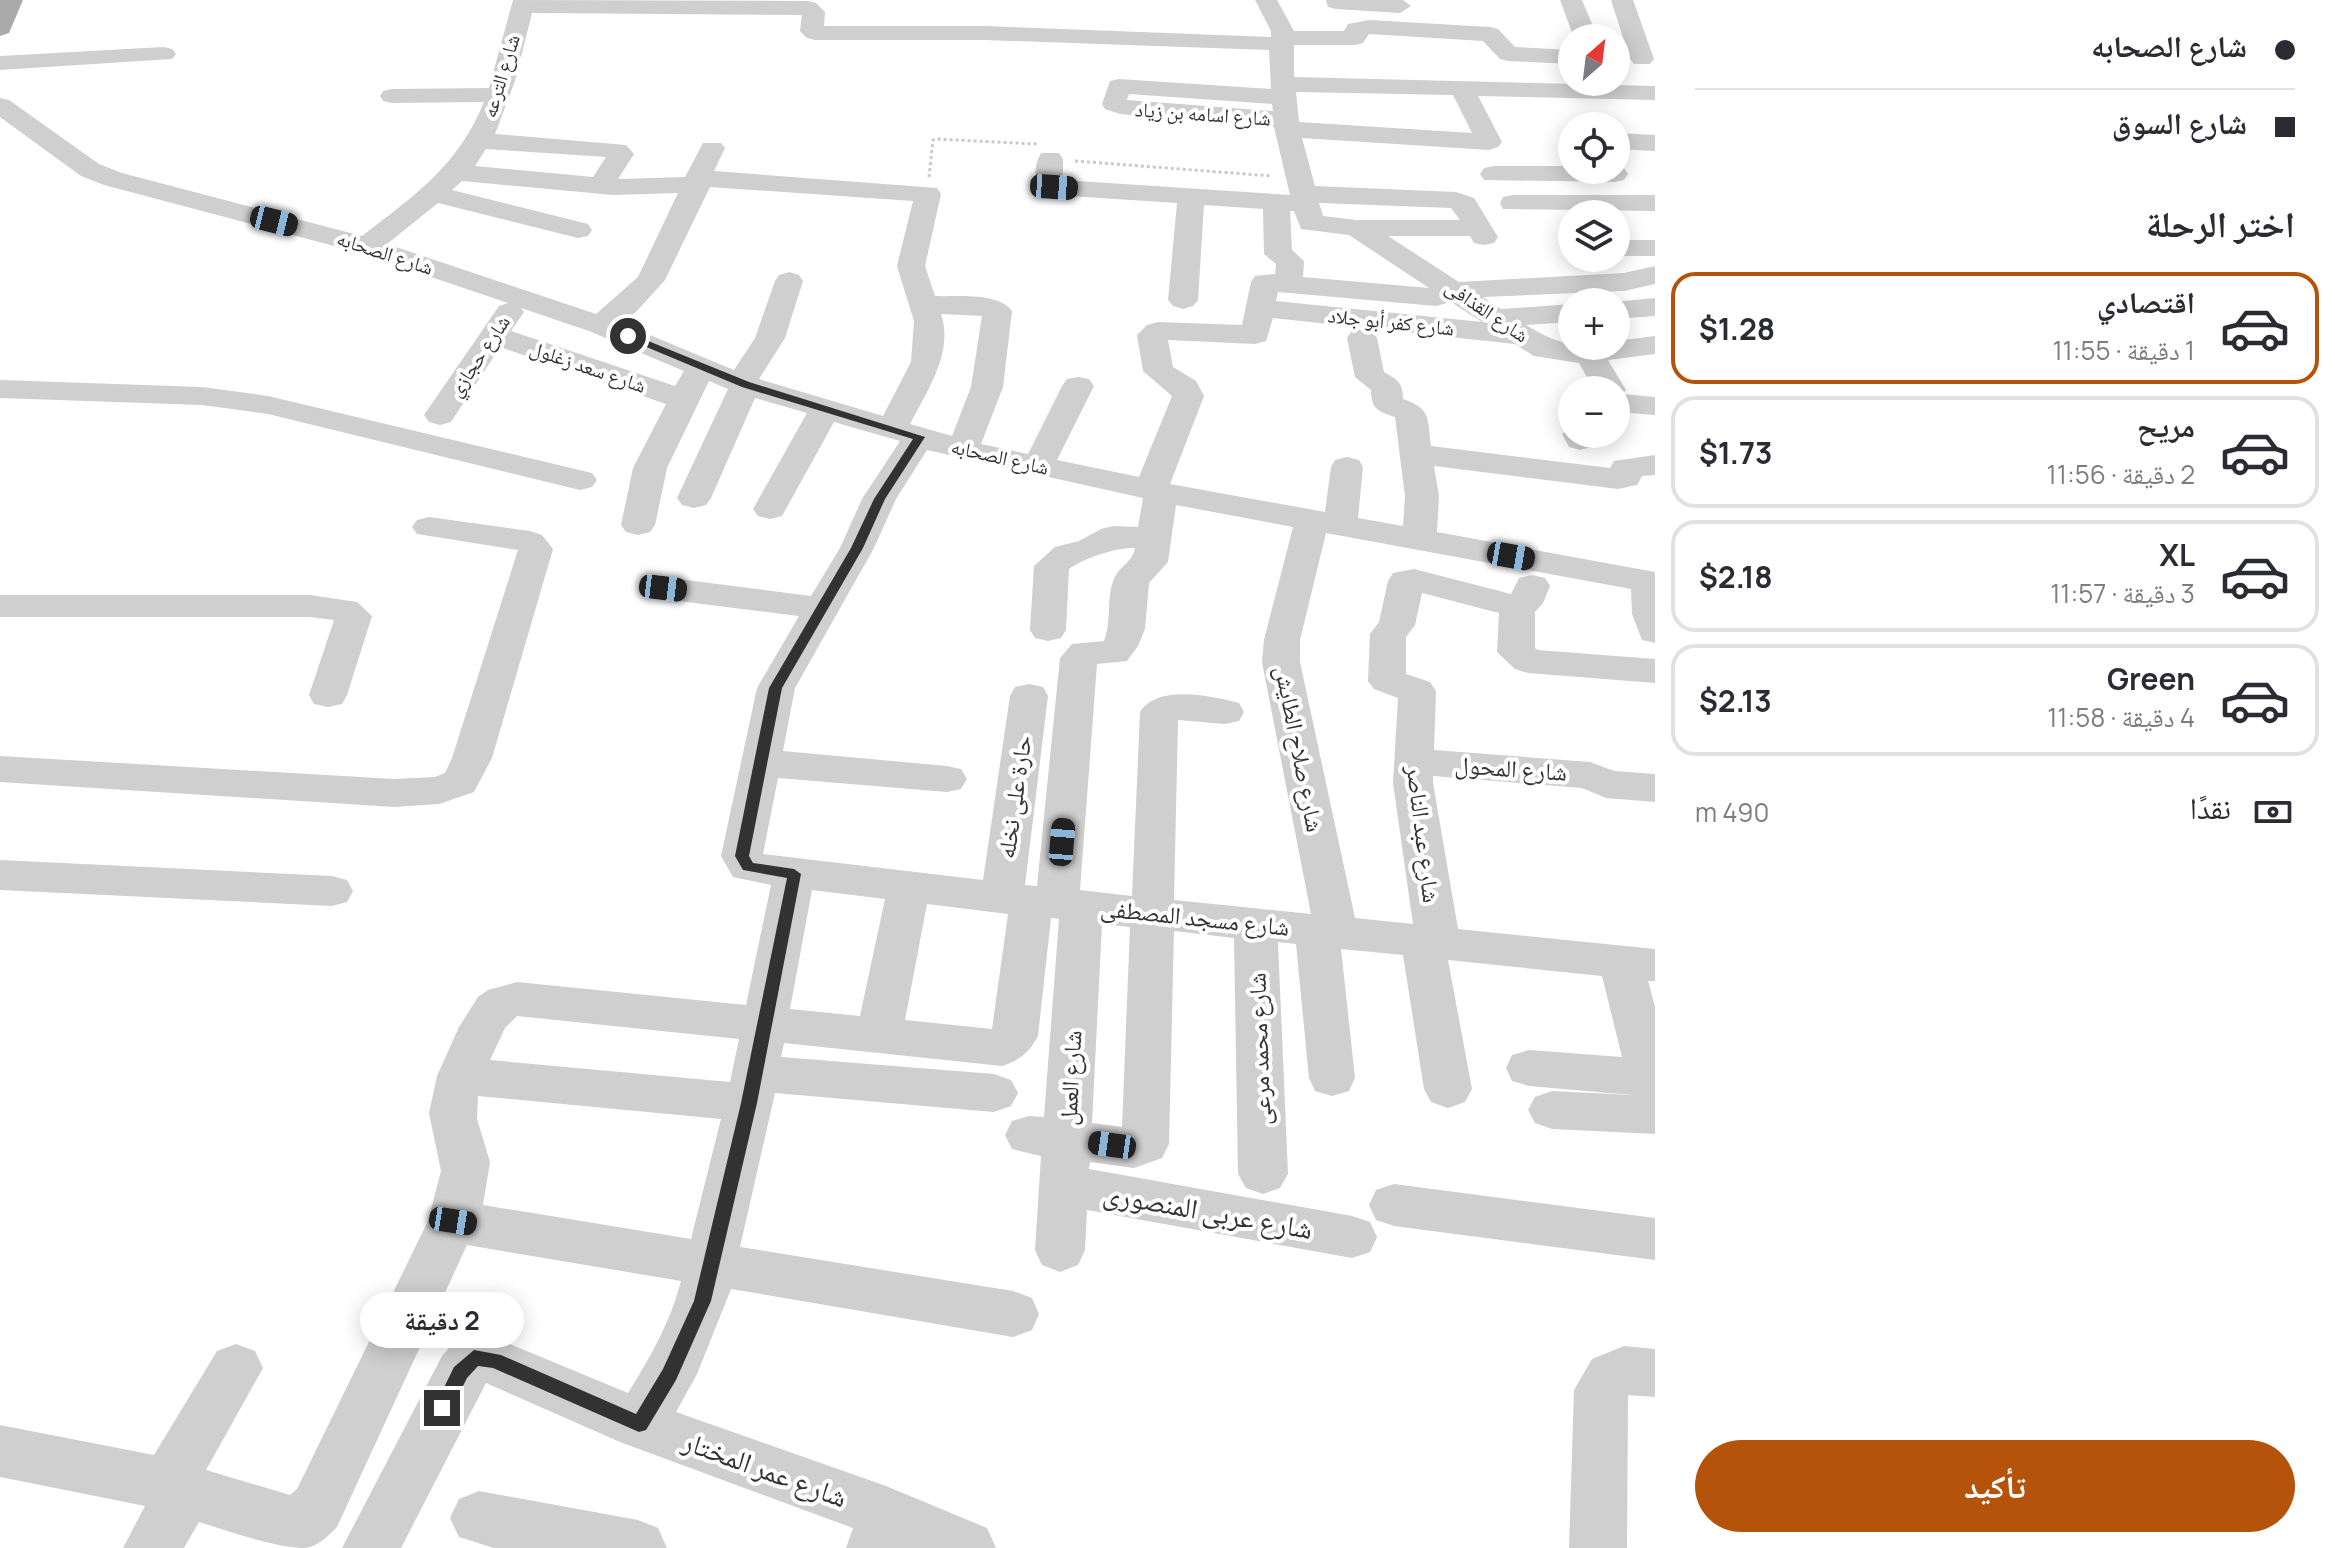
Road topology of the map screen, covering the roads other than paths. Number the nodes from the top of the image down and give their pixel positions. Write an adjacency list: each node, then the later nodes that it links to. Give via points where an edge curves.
1 (1266, 0): 8 (street, via 1280,22)
2 (1571, 0): 7 (street)
3 (1622, 0): 12 (street)
4 (1336, 2): 6 (street)
5 (523, 3): 8 (street, via 808,8 814,12 812,31 818,33); 18 (street, شارع الترعه)
6 (1426, 7)
7 (1580, 24)
8 (1283, 41): 10 (street, via 1355,38 1356,29 1369,27 1488,22 1508,54); 24 (street)
9 (164, 54): 13 (street)
10 (1531, 55): 11 (street); 16 (street)
11 (1558, 56)
12 (1648, 59)
13 (0, 63)
14 (1136, 78): 24 (street, شارع اسامه بن زياد, via 1117,87 1114,105)
15 (1462, 89): 16 (street); 24 (street); 24 (street, via 1489,142)
16 (1550, 92): 17 (street); 23 (street)
17 (1655, 93)
18 (497, 95): 19 (street); 27 (street, شارع الترعه)
19 (392, 96)
20 (1609, 103): 21 (street)
21 (1655, 104)
22 (0, 105): 32 (street, شارع الصحابه)
23 (1573, 112)
24 (1286, 114): 25 (street); 41 (street)
25 (1138, 128)
26 (0, 140): 32 (street, شارع الصحابه, via 43,147 77,172)
27 (477, 141): 33 (street, شارع الترعه); 38 (street, via 617,150 621,154)
28 (1630, 142): 29 (street)
29 (1655, 143)
30 (712, 148): 36 (street)
31 (1050, 159): 40 (street, via 1054,187)
32 (90, 170): 46 (street, شارع الصحابه)
33 (455, 172): 38 (street); 39 (street, شارع الترعه)
34 (1558, 172): 35 (street)
35 (1493, 174)
36 (700, 181): 38 (street); 55 (street, via 928,194 911,266); 61 (street, via 651,280)
37 (1630, 182): 43 (street)
38 (600, 186)
39 (431, 193): 44 (street); 46 (street, شارع الترعه)
40 (1191, 196): 41 (street); 54 (street)
41 (1299, 200): 45 (street); 45 (street, via 1456,200 1478,228); 51 (street, via 1278,254 1290,261)
42 (1513, 203): 43 (street)
43 (1648, 203)
44 (578, 230)
45 (1367, 236): 52 (street, شارع القذافى)
46 (367, 246): 53 (street, شارع الصحابه)
47 (1630, 248): 48 (street)
48 (1655, 248)
49 (1655, 275): 52 (street, via 1624,282)
50 (789, 281): 71 (street, via 770,338)
51 (1288, 283): 52 (street, via 1421,296); 57 (street, via 1265,282)
52 (1458, 291): 60 (street, شارع القذافى)
53 (519, 297): 61 (street, شارع الصحابه); 62 (street, شارع حجازي)
54 (1183, 300)
55 (922, 304): 79 (street, via 929,321 926,362); 80 (street, via 997,311 987,391)
56 (1655, 307): 58 (street)
57 (1260, 308): 63 (street, شارع كفر أبو جلاد); 86 (street, via 1253,336 1166,331 1152,335 1158,371 1185,388 1188,396)
58 (1630, 309)
59 (1558, 314): 60 (street)
60 (1497, 318): 63 (street, شارع القذافى)
61 (600, 325): 70 (street, شارع الصحابه)
62 (493, 335): 74 (street, شارع سعد زغلول); 78 (street, شارع حجازي)
63 (1522, 335): 68 (street, شارع القذافى)
64 (1362, 338): 81 (street, via 1370,377 1387,386 1387,404 1410,412)
65 (1402, 343): 68 (street)
66 (1655, 345): 67 (street)
67 (1630, 348)
68 (1550, 352): 69 (street, شارع القذافى)
69 (1558, 352)
70 (701, 366): 71 (street, شارع الصحابه); 74 (street)
71 (743, 384): 77 (street, شارع الصحابه); 87 (street)
72 (1078, 386): 83 (street)
73 (0, 389): 85 (street, via 202,396 268,405)
74 (683, 399): 90 (street, via 650,468)
75 (1630, 404): 76 (street)
76 (1655, 406)
77 (825, 409): 79 (street, شارع الصحابه); 88 (street)
78 (440, 415)
79 (906, 433): 80 (street, شارع الصحابه); 99 (street)
80 (963, 450): 83 (street, شارع الصحابه)
81 (1417, 454): 82 (street, via 1618,479 1625,478 1630,465); 93 (street, via 1422,496)
82 (1655, 465)
83 (1038, 466): 86 (street, شارع الصحابه)
84 (1347, 467): 89 (street, شارع صلاح الطايش)
85 (580, 480)
86 (1156, 491): 89 (street, شارع الصحابه); 92 (street)
87 (694, 498)
88 (770, 509)
89 (1326, 522): 93 (street, شارع الصحابه); 118 (street, شارع صلاح الطايش, via 1282,640 1281,662)
90 (638, 525)
91 (429, 527): 108 (street, via 518,538 536,549 460,782 439,790 394,793)
92 (1154, 539): 100 (street, via 1113,536 1058,560 1052,566); 115 (street, via 1150,562 1131,580 1128,622 1119,649 1085,652 1079,658)
93 (1419, 539): 94 (street, شارع الصحابه)
94 (1541, 562): 95 (street, شارع الصحابه); 98 (street, via 1527,601)
95 (1652, 582): 101 (street)
96 (663, 588): 99 (street)
97 (0, 606): 103 (street, via 344,610 354,616)
98 (1517, 607): 102 (street, via 1516,652 1523,659); 106 (street, شارع عبد الناصر, via 1414,580 1404,583 1397,625 1388,634 1387,681 1417,691)
99 (823, 608): 107 (street, via 776,688)
100 (1048, 630)
101 (1655, 632)
102 (1655, 671)
103 (328, 695)
104 (1029, 696): 115 (street, حارة على نخله)
105 (1225, 712): 116 (street, via 1167,707 1159,711)
106 (1412, 761): 110 (street, شارع المحول, via 1590,775 1606,784); 119 (street, شارع عبد الناصر)
107 (763, 763): 109 (street); 111 (street, شارع مسجد المصطفى, via 742,856 748,867)
108 (0, 769)
109 (947, 779)
110 (1655, 788)
111 (794, 874): 113 (street, شارع مسجد المصطفى); 121 (street)
112 (0, 875): 114 (street)
113 (909, 888): 115 (street, شارع مسجد المصطفى); 122 (street)
114 (332, 891)
115 (1043, 902): 116 (street, شارع مسجد المصطفى); 122 (street, via 1015,1036 1008,1045 995,1049); 131 (street, شارع العمل)
116 (1152, 914): 117 (street, شارع مسجد المصطفى); 131 (street, via 1145,1144)
117 (1256, 925): 118 (street, شارع مسجد المصطفى); 132 (street, شارع محمد مرعى)
118 (1326, 932): 119 (street, شارع مسجد المصطفى); 125 (street, شارع صلاح الطايش)
119 (1430, 942): 120 (street, شارع مسجد المصطفى); 127 (street, شارع عبد الناصر)
120 (1637, 963): 129 (street)
121 (764, 1025): 122 (street); 124 (street, via 517,999 492,1010); 126 (street)
122 (879, 1037)
123 (1529, 1068): 129 (street)
124 (460, 1076): 126 (street); 134 (street, via 453,1129 465,1155 465,1182)
125 (1332, 1078)
126 (752, 1088): 128 (street); 138 (street)
127 (1448, 1089)
128 (994, 1093)
129 (1653, 1095): 130 (street)
130 (1552, 1110)
131 (1053, 1153): 135 (street, شارع عربى المنصورى); 137 (street, شارع العمل)
132 (1263, 1174)
133 (1394, 1205): 136 (street)
134 (453, 1221): 138 (street); 146 (street, via 310,1517 288,1522 193,1493 179,1503)
135 (1352, 1237)
136 (1655, 1239)
137 (1060, 1250)
138 (711, 1264): 139 (street); 142 (street, via 689,1332)
139 (1013, 1314)
140 (236, 1368): 143 (street, via 168,1484)
141 (1655, 1373): 150 (street, via 1621,1369 1601,1390)
142 (639, 1424): 145 (street, شارع عمر المختار); 147 (street, شارع عمر المختار, via 495,1360 474,1358 461,1373)
143 (0, 1451)
144 (479, 1518): 148 (street)
145 (881, 1530): 149 (street, شارع عمر المختار)
146 (152, 1548)
147 (371, 1548)
148 (638, 1548)
149 (967, 1548)
150 (1598, 1548)

